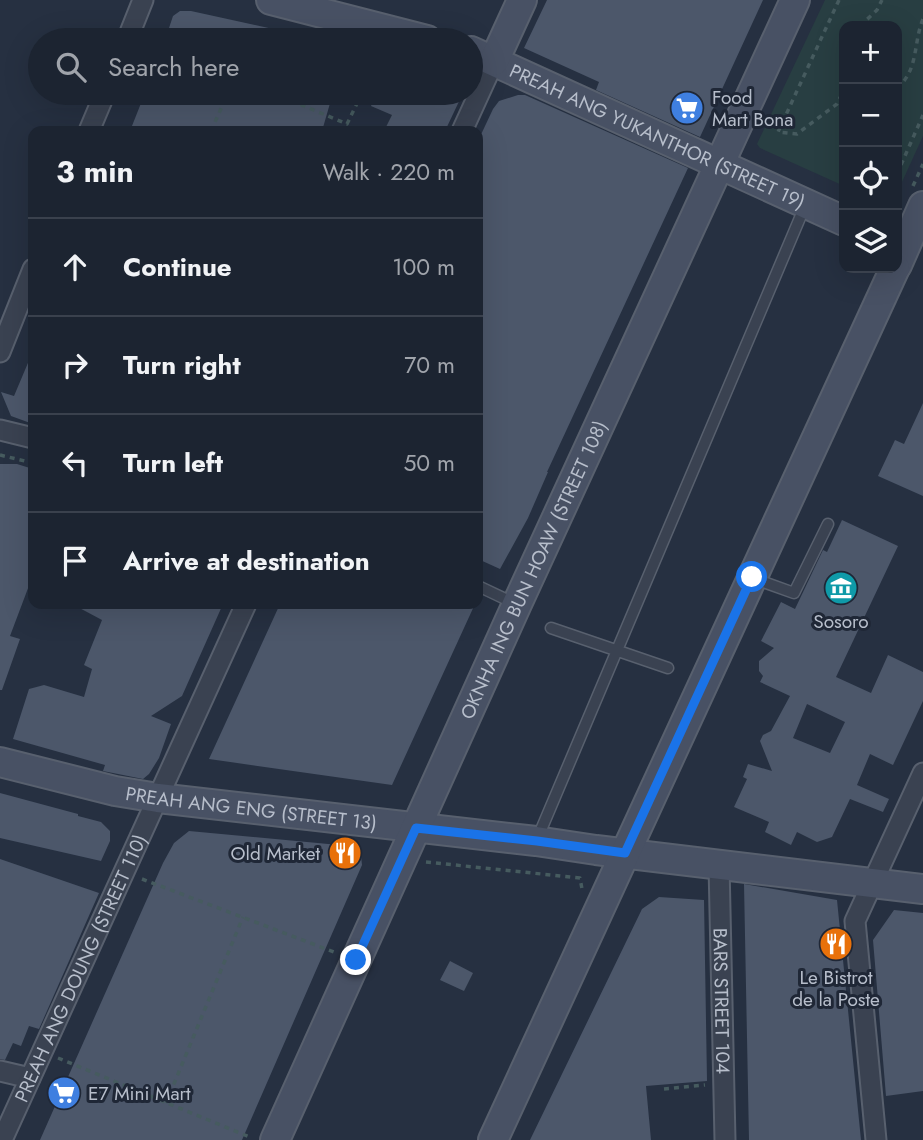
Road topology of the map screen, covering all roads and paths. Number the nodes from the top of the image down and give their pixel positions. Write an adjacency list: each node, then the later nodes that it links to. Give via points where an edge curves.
1 (143, 0): 9 (street)
2 (271, 0): 10 (street)
3 (522, 0): 11 (street)
4 (795, 0): 26 (street, OKNHA ING BUN HOAW (STREET 108))
5 (838, 0): 15 (path, via 778,132 797,134)
6 (882, 0): 8 (path)
7 (923, 19): 13 (path, via 911,71)
8 (865, 21)
9 (132, 28)
10 (380, 28)
11 (483, 55)
12 (483, 56): 26 (street, PREAH ANG YUKANTHOR (STREET 19))
13 (900, 84)
14 (839, 100): 15 (path)
15 (837, 104)
16 (100, 105): 23 (street)
17 (223, 105): 24 (path)
18 (300, 105): 22 (path)
19 (356, 105): 22 (path)
20 (468, 105): 25 (street)
21 (923, 115): 27 (path)
22 (347, 124)
23 (91, 126)
24 (213, 126)
25 (462, 126)
26 (720, 163): 28 (street, PREAH ANG YUKANTHOR (STREET 19)); 41 (street, OKNHA ING BUN HOAW (STREET 108))
27 (902, 163)
28 (806, 204): 30 (street, PREAH ANG YUKANTHOR (STREET 19)); 44 (lane)
29 (923, 206): 31 (street)
30 (839, 219)
31 (903, 256): 39 (street)
32 (28, 282): 33 (street)
33 (0, 352)
34 (0, 430): 35 (street)
35 (28, 437)
36 (0, 455): 37 (path)
37 (28, 463)
38 (828, 524): 39 (lane, via 794,593)
39 (752, 577): 52 (street)
40 (483, 588): 41 (lane)
41 (517, 604): 50 (street, OKNHA ING BUN HOAW (STREET 108))
42 (244, 609): 48 (street, PREAH ANG DOUNG (STREET 110))
43 (551, 628): 44 (lane)
44 (617, 650): 45 (lane); 51 (lane)
45 (668, 668)
46 (0, 762): 48 (street, PREAH ANG ENG (STREET 13))
47 (923, 773): 49 (street)
48 (158, 798): 50 (street, PREAH ANG ENG (STREET 13)); 55 (street, PREAH ANG DOUNG (STREET 110))
49 (917, 803): 57 (street)
50 (416, 828): 51 (street, PREAH ANG ENG (STREET 13)); 60 (street, OKNHA ING BUN HOAW (STREET 108))
51 (537, 841): 52 (street, PREAH ANG ENG (STREET 13))
52 (625, 853): 54 (street, PREAH ANG ENG (STREET 13)); 70 (street)
53 (427, 861): 56 (path)
54 (719, 864): 57 (street, PREAH ANG ENG (STREET 13)); 71 (street, BARS STREET 104)
55 (124, 872): 59 (path); 61 (street, PREAH ANG DOUNG (STREET 110))
56 (580, 878)
57 (872, 883): 58 (street, PREAH ANG ENG (STREET 13)); 72 (street, via 855,921)
58 (923, 890)
59 (243, 917): 60 (path); 66 (path)
60 (356, 960): 69 (street, OKNHA ING BUN HOAW (STREET 108))
61 (42, 1052): 63 (street, PREAH ANG DOUNG (STREET 110)); 66 (path)
62 (0, 1071): 63 (street)
63 (30, 1079): 67 (street, PREAH ANG DOUNG (STREET 110))
64 (714, 1084): 65 (path)
65 (664, 1089)
66 (166, 1103): 68 (path)
67 (2, 1140)
68 (257, 1140)
69 (275, 1140)
70 (493, 1140)
71 (725, 1140)
72 (876, 1140)

